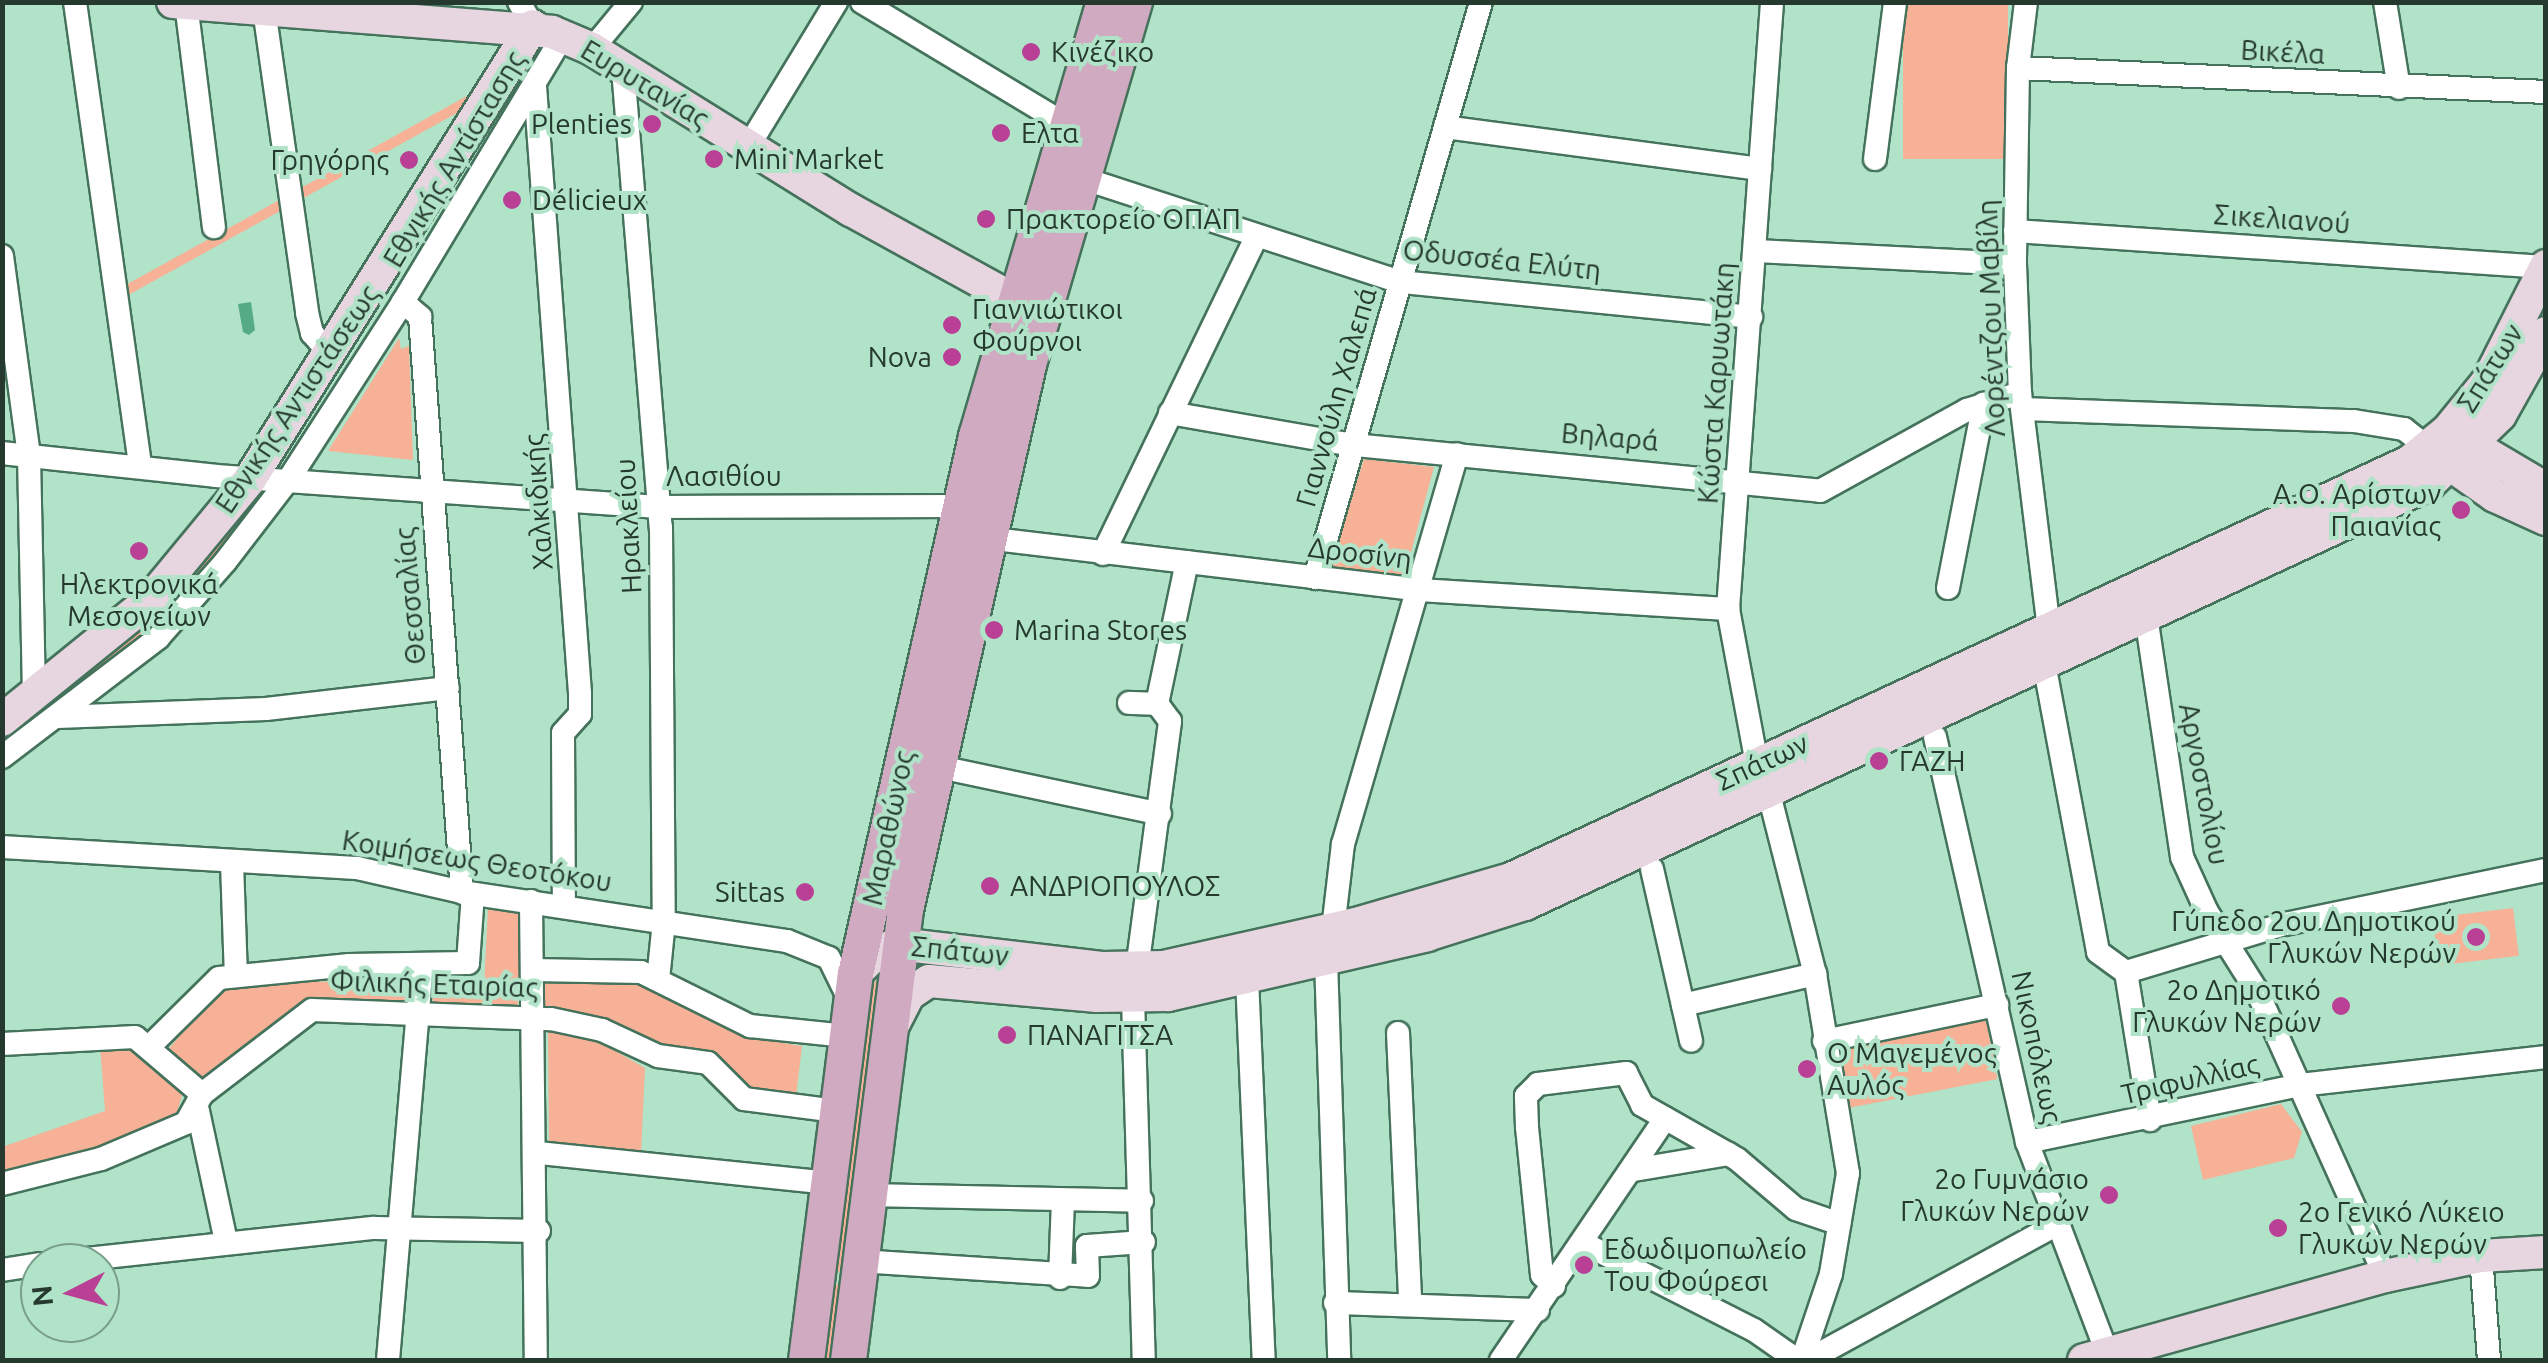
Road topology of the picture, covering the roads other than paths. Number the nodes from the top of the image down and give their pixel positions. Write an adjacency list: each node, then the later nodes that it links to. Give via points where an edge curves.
1 (76, 2): 49 (street)
2 (172, 2): 13 (main road, Ευρυτανίας)
3 (631, 2): 16 (street, Εθνικής Αντίστασης)
4 (836, 2): 24 (street)
5 (862, 2): 22 (street)
6 (1104, 2): 22 (main road, Μαραθώνος)
7 (1134, 2): 27 (main road, Μαραθώνος)
8 (1482, 2): 23 (street, Γιαννούλη Χαλεπά)
9 (1772, 2): 26 (street, Κώστα Καρυωτάκη)
10 (1895, 2): 25 (street)
11 (2026, 2): 17 (street, Λορέντζου Μαβίλη)
12 (2385, 2): 20 (street)
13 (186, 4): 15 (main road, Ευρυτανίας); 28 (street)
14 (302, 6): 15 (main road, Ευρυτανίας); 16 (main road, Ευρυτανίας)
15 (264, 9): 40 (street, via 308,313 312,333)
16 (552, 28): 18 (main road, Ευρυτανίας); 19 (street, Εθνικής Αντίστασης); 40 (main road, Εθνικής Αντιστάσεως)
17 (2018, 68): 20 (street, Βικέλα); 29 (street, Λορέντζου Μαβίλη)
18 (623, 69): 24 (main road, Ευρυτανίας); 57 (street, Ηρακλείου)
19 (535, 86): 36 (street, Εθνικής Αντίστασης); 55 (street, Χαλκιδικής)
20 (2398, 88): 21 (street, Βικέλα)
21 (2546, 92)
22 (1065, 124): 37 (main road, Μαραθώνος)
23 (1445, 128): 26 (street); 35 (street, Γιαννούλη Χαλεπά)
24 (748, 148): 37 (main road, Ευρυτανίας)
25 (1875, 159)
26 (1760, 168): 31 (street, Κώστα Καρυωτάκη)
27 (1082, 178): 30 (street, Οδυσσέα Ελύτη); 37 (main road, Μαραθώνος)
28 (214, 227)
29 (2015, 231): 33 (street, Λορέντζου Μαβίλη); 34 (street, Σικελιανού)
30 (1257, 236): 35 (street, Οδυσσέα Ελύτη); 43 (street)
31 (1756, 251): 33 (street); 38 (street, Κώστα Καρυωτάκη)
32 (2, 256): 48 (street)
33 (2015, 264): 41 (street, Λορέντζου Μαβίλη)
34 (2545, 266): 45 (main road, Σπάτων)
35 (1401, 282): 38 (street, Οδυσσέα Ελύτη); 44 (street, Γιαννούλη Χαλεπά)
36 (403, 302): 51 (street, Εθνικής Αντίστασης); 54 (street, Θεσσαλίας, via 420,316)
37 (1027, 310): 56 (main road, Μαραθώνος); 59 (main road, Μαραθώνος)
38 (1751, 316): 52 (street, Κώστα Καρυωτάκη)
39 (2546, 333): 45 (main road, Σπάτων, via 2500,416)
40 (330, 355): 50 (main road, Εθνικής Αντιστάσεως)
41 (2022, 401): 42 (street, Βηλαρά); 45 (street, Βηλαρά, via 2354,421 2404,429); 67 (street, Λορέντζου Μαβίλη)
42 (1984, 403): 52 (street, Βηλαρά, via 1829,490); 63 (street)
43 (1170, 413): 44 (street, Βηλαρά); 60 (street)
44 (1354, 445): 47 (street, Βηλαρά); 62 (street, Γιαννούλη Χαλεπά)
45 (2450, 448): 53 (main road); 58 (main road); 66 (main road, Σπάτων, via 2398,501); 67 (main road, Σπάτων)
46 (2, 453): 48 (street, Λασιθίου)
47 (1456, 454): 52 (street, Βηλαρά); 64 (street)
48 (30, 456): 49 (street, Λασιθίου); 72 (street)
49 (140, 466): 50 (street, Λασιθίου)
50 (250, 478): 51 (street, Λασιθίου); 72 (main road, Εθνικής Αντιστάσεως, via 150,600)
51 (288, 479): 54 (street, Λασιθίου); 72 (street, Εθνικής Αντίστασης, via 158,638)
52 (1738, 482): 65 (street, Κώστα Καρυωτάκη)
53 (2546, 489)
54 (431, 490): 55 (street, Λασιθίου); 69 (street, Θεσσαλίας)
55 (569, 501): 57 (street, Λασιθίου); 85 (street, Χαλκιδικής, via 580,714 562,733)
56 (959, 506): 57 (street, Λασιθίου); 98 (main road, Μαραθώνος)
57 (659, 507): 86 (street, Ηρακλείου)
58 (2546, 519)
59 (985, 538): 60 (street, Δροσίνη); 76 (main road, Μαραθώνος)
60 (1102, 554): 61 (street, Δροσίνη)
61 (1187, 562): 62 (street, Δροσίνη); 71 (street)
62 (1315, 578): 64 (street, Δροσίνη)
63 (1948, 588)
64 (1418, 590): 65 (street, Δροσίνη); 89 (street, via 1343,844)
65 (1728, 609): 77 (street, Κώστα Καρυωτάκη)
66 (2146, 616): 68 (main road, Σπάτων); 87 (street, Αργοστολίου, via 2182,858 2207,912)
67 (2049, 630): 77 (main road, Σπάτων)
68 (2044, 663): 77 (main road, Σπάτων); 92 (street, via 2098,952)
69 (448, 688): 72 (street, via 266,709); 83 (street, Θεσσαλίας)
70 (1130, 703): 71 (street)
71 (1156, 704): 78 (street, via 1170,721)
72 (46, 708): 73 (main road, Εθνικής Αντιστάσεως); 75 (street, Εθνικής Αντίστασης)
73 (2, 720)
74 (1935, 737): 100 (street, Νικοπόλεως)
75 (2, 758)
76 (935, 766): 78 (street); 88 (main road, Μαραθώνος)
77 (1763, 777): 89 (main road, Σπάτων); 97 (street, Κώστα Καρυωτάκη)
78 (1160, 814): 96 (street)
79 (2, 847): 80 (street, Κοιμήσεως Θεοτόκου)
80 (232, 863): 83 (street, Κοιμήσεως Θεοτόκου, via 356,868); 93 (street)
81 (1652, 869): 99 (street)
82 (2546, 870): 87 (street)
83 (468, 893): 84 (street, Κοιμήσεως Θεοτόκου); 90 (street, Θεσσαλίας, via 472,960)
84 (531, 902): 85 (street, Κοιμήσεως Θεοτόκου); 91 (street)
85 (564, 906): 86 (street, Κοιμήσεως Θεοτόκου)
86 (664, 920): 95 (street, Ηρακλείου); 98 (street, Κοιμήσεως Θεοτόκου, via 814,949)
87 (2230, 939): 92 (street); 111 (street, Αργοστολίου)
88 (898, 944): 96 (main road, Σπάτων); 98 (main road, Σπάτων, via 877,952); 110 (main road, Μαραθώνος)
89 (1330, 944): 94 (main road, Σπάτων); 96 (main road, Σπάτων); 142 (street)
90 (422, 964): 93 (street); 101 (street)
91 (532, 970): 95 (street, Φιλικής Εταιρίας, via 641,972); 102 (street)
92 (2126, 972): 115 (street)
93 (236, 976): 108 (street, via 219,978)
94 (1247, 978): 96 (main road, Σπάτων); 150 (street)
95 (658, 980): 104 (street, Φιλικής Εταιρίας, via 750,1026)
96 (1135, 983): 110 (main road, Σπάτων, via 929,981 908,995); 124 (street)
97 (1816, 986): 99 (street); 106 (street, Κώστα Καρυωτάκη)
98 (852, 988): 104 (main road, Μαραθώνος)
99 (1683, 1005): 105 (street)
100 (1997, 1005): 106 (street); 116 (street, Νικοπόλεως)
101 (420, 1012): 102 (street, Φιλικής Εταιρίας); 112 (street, Φιλικής Εταιρίας, via 312,1010); 127 (street)
102 (537, 1016): 113 (street, Φιλικής Εταιρίας, via 602,1030 658,1056 708,1063 744,1099); 117 (street)
103 (1398, 1033): 141 (street)
104 (846, 1036): 113 (main road, Μαραθώνος)
105 (1691, 1040)
106 (1824, 1041): 126 (street, Κώστα Καρυωτάκη, via 1846,1150)
107 (2, 1044): 108 (street, via 125,1036)
108 (149, 1047): 112 (street)
109 (2546, 1057): 111 (street, Τριφυλλίας)
110 (882, 1060): 122 (main road, Μαραθώνος)
111 (2300, 1085): 115 (street, Τριφυλλίας); 138 (street, Αργοστολίου)
112 (200, 1102): 120 (street, Φιλικής Εταιρίας, via 166,1134); 129 (street)
113 (836, 1111): 121 (main road, Μαραθώνος)
114 (1665, 1119): 118 (street); 119 (street); 140 (street, via 1639,1102 1623,1072 1528,1090 1542,1275)
115 (2150, 1120): 116 (street, Τριφυλλίας)
116 (2027, 1142): 125 (street, Νικοπόλεως)
117 (538, 1153): 121 (street); 128 (street)
118 (1729, 1154): 119 (street); 126 (street, via 1796,1209)
119 (1633, 1170): 131 (street)
120 (2, 1184)
121 (828, 1184): 147 (main road, Μαραθώνος)
122 (867, 1196): 123 (street); 137 (main road, Μαραθώνος)
123 (1063, 1201): 124 (street); 133 (street)
124 (1142, 1201): 130 (street)
125 (2058, 1222): 144 (street, Νικοπόλεως); 153 (street)
126 (1840, 1224): 153 (street, Κώστα Καρυωτάκη)
127 (402, 1230): 128 (street); 129 (street); 145 (street)
128 (538, 1231): 146 (street)
129 (226, 1242): 135 (street)
130 (1144, 1242): 132 (street); 149 (street)
131 (1582, 1243): 140 (street); 153 (street)
132 (1087, 1246): 133 (street); 139 (street, via 1088,1276)
133 (1061, 1247): 139 (street)
134 (2546, 1252): 136 (main road)
135 (120, 1255)
136 (2481, 1256): 138 (main road); 154 (street)
137 (859, 1261): 139 (street); 148 (main road, Μαραθώνος)
138 (2385, 1276): 144 (main road)
139 (1060, 1278)
140 (1554, 1286): 143 (street)
141 (1410, 1302): 142 (street); 143 (street)
142 (1335, 1303): 151 (street)
143 (1538, 1310): 152 (street)
144 (2100, 1358)
145 (388, 1360)
146 (536, 1360)
147 (806, 1360)
148 (848, 1360)
149 (1144, 1360)
150 (1264, 1360)
151 (1338, 1360)
152 (1501, 1360)
153 (1802, 1360)
154 (2489, 1360)

